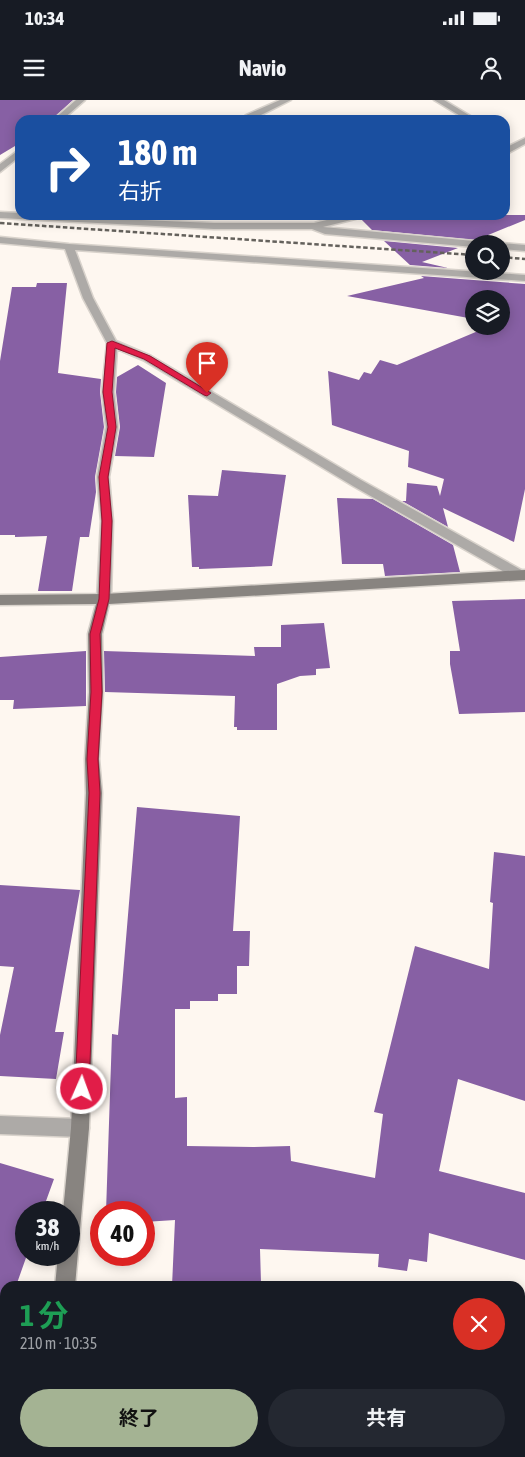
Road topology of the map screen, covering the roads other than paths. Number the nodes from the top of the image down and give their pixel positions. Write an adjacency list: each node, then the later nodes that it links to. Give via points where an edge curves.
1 (81, 100): 4 (street)
2 (287, 100): 5 (street)
3 (438, 100): 6 (street)
4 (63, 115)
5 (253, 115)
6 (464, 115)
7 (521, 143): 8 (street)
8 (510, 149)
9 (15, 156): 10 (street)
10 (0, 169)
11 (0, 215): 12 (street)
12 (15, 215)
13 (163, 220): 15 (street, via 214,226)
14 (339, 220): 15 (street)
15 (314, 226): 17 (street, via 325,231)
16 (0, 240): 18 (street)
17 (465, 243)
18 (69, 247): 21 (street); 22 (street, via 88,298)
19 (510, 247): 20 (street)
20 (525, 248)
21 (525, 278)
22 (112, 343): 23 (street, via 147,358 357,483); 24 (street, via 108,392 112,427 103,477 107,521)
23 (522, 575): 24 (street)
24 (104, 599): 25 (street); 27 (street, via 95,634 94,793)
25 (0, 600)
26 (0, 1125): 27 (street)
27 (80, 1128): 28 (street)
28 (74, 1201)
29 (68, 1266): 30 (street)
30 (66, 1281)

